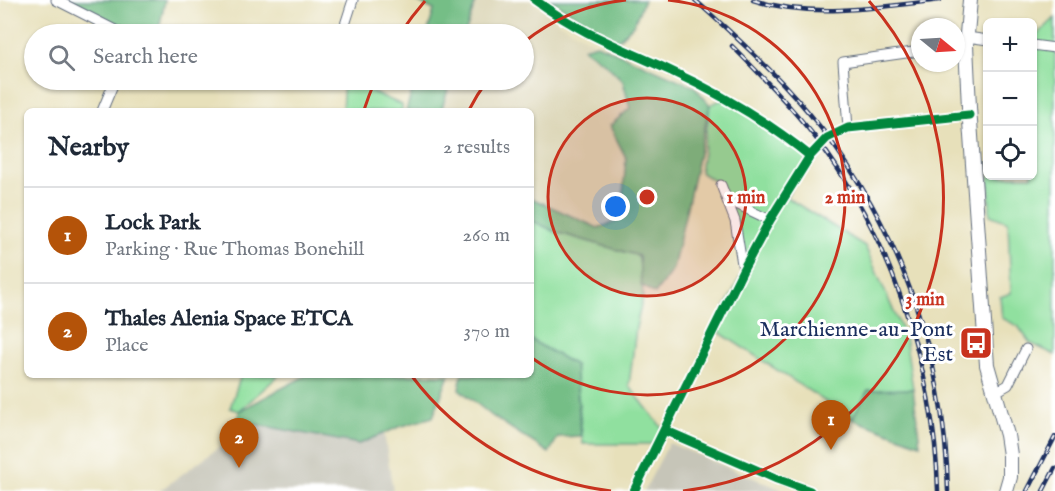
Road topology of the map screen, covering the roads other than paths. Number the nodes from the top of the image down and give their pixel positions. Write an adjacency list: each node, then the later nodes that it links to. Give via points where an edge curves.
1 (56, 0): 5 (street)
2 (353, 0): 6 (street)
3 (536, 0): 18 (street, via 586,33 728,99)
4 (970, 0): 7 (main road)
5 (103, 24)
6 (345, 24)
7 (965, 31)
8 (983, 40): 9 (street)
9 (965, 43)
10 (1037, 46): 11 (street)
11 (1055, 48)
12 (911, 52): 17 (street, via 843,62)
13 (965, 67): 16 (main road)
14 (111, 90): 15 (street)
15 (103, 108)
16 (969, 115): 17 (street); 24 (main road, via 987,368)
17 (848, 128): 18 (street, via 827,138)
18 (810, 156): 21 (street)
19 (722, 185): 20 (street)
20 (728, 200): 21 (street); 22 (street)
21 (770, 220): 22 (street)
22 (743, 270): 25 (street)
23 (1026, 349): 24 (street, via 1008,386)
24 (994, 393): 28 (main road, via 1010,455)
25 (664, 430): 26 (street); 27 (street)
26 (634, 491)
27 (810, 491)
28 (1006, 491)

